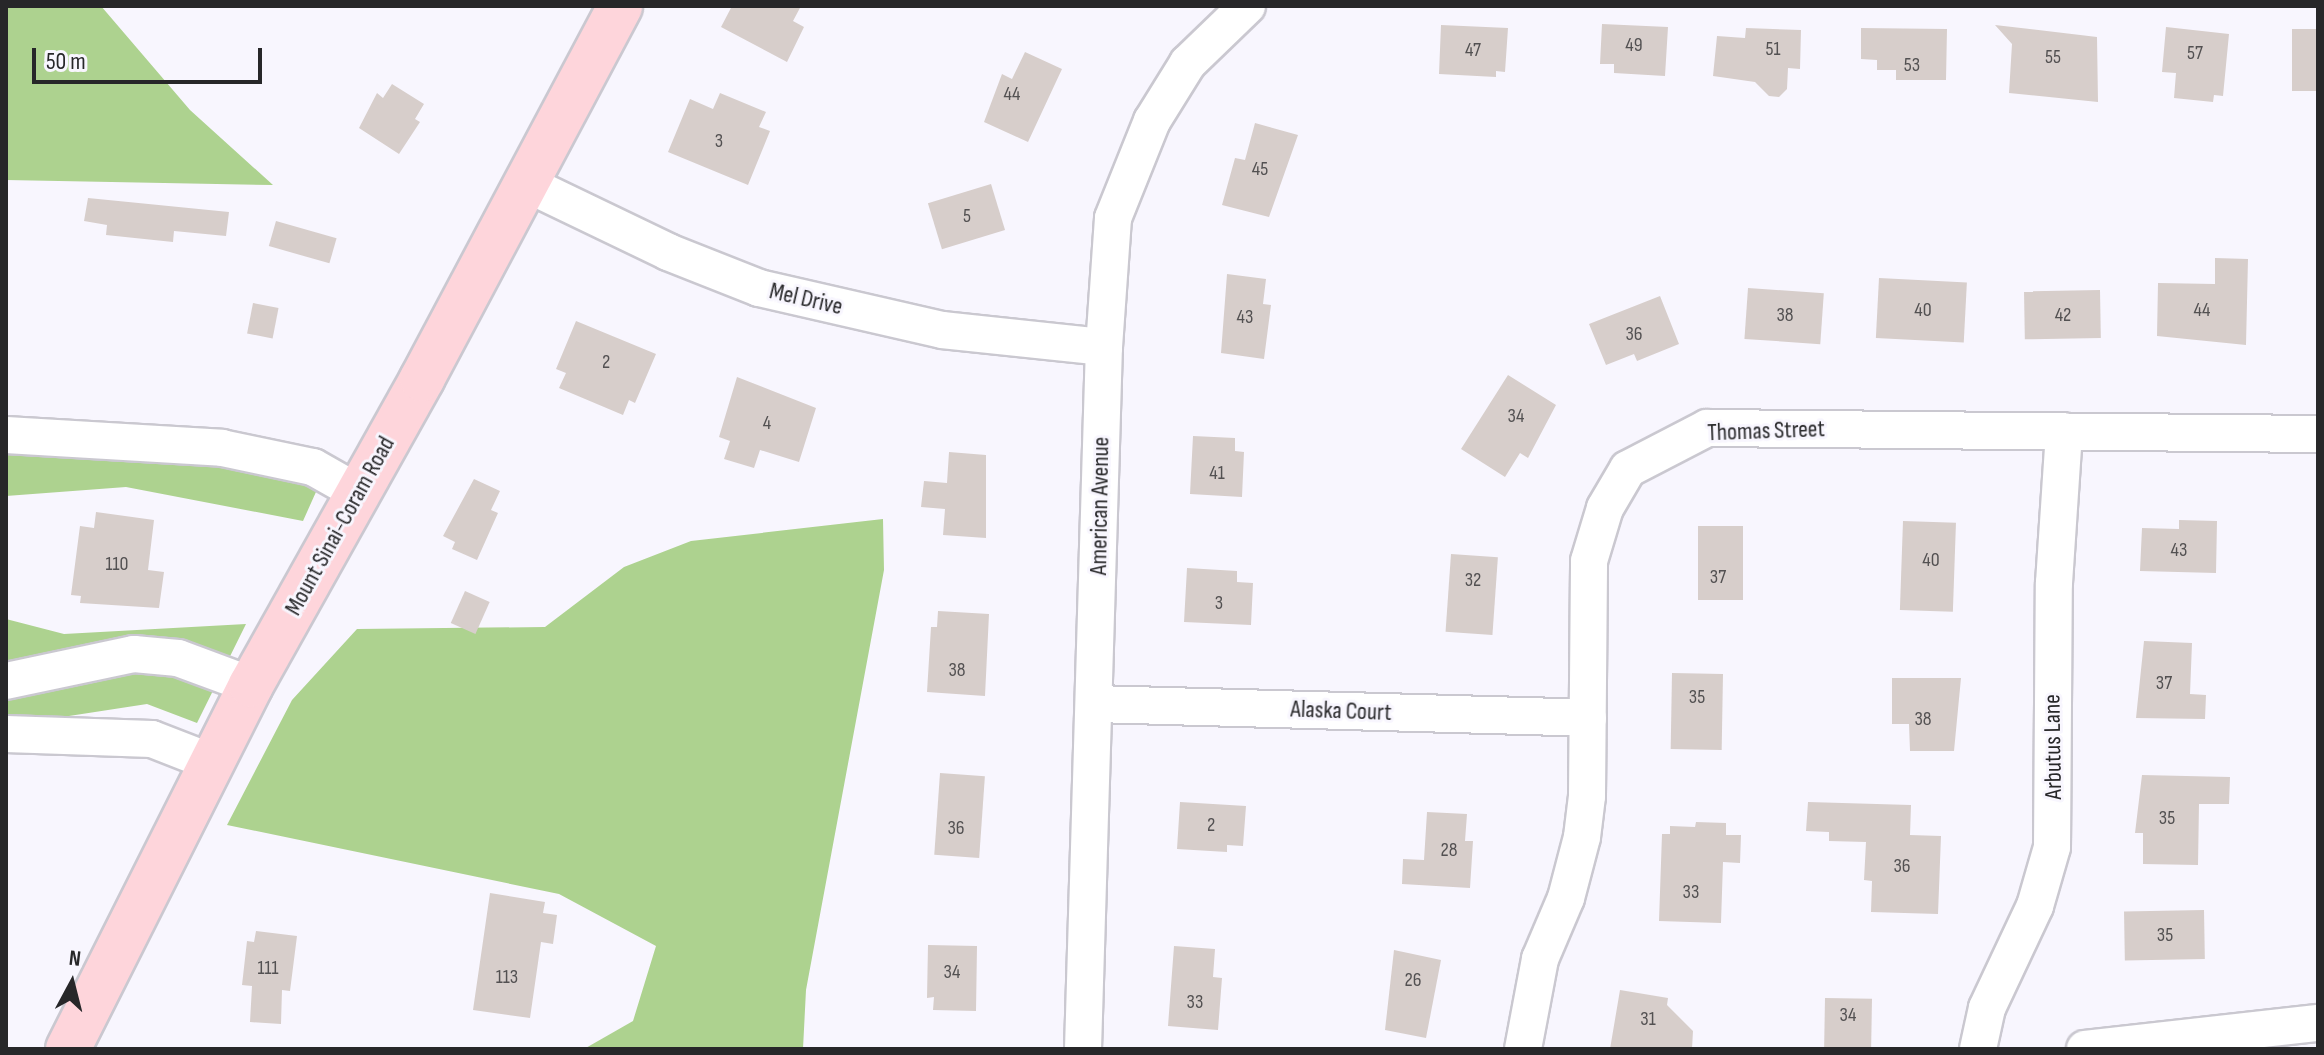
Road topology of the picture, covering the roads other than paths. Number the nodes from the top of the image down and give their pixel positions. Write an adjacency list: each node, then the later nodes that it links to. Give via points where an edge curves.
1 (620, 6): 3 (main road, Mount Sinai-Coram Road)
2 (1247, 6): 4 (street, American Avenue, via 1188,63 1152,121 1113,218)
3 (527, 184): 4 (street, Mel Drive, via 668,252 759,288 942,330); 8 (main road, Mount Sinai-Coram Road)
4 (1104, 347): 11 (street, American Avenue)
5 (2064, 431): 6 (street, Thomas Street); 12 (street, Thomas Street, via 1707,428 1628,469 1605,508 1589,561); 19 (street, Arbutus Lane, via 2054,583 2052,847 2035,906 1987,1008)
6 (2318, 434)
7 (6, 435): 8 (street, via 222,448 313,467)
8 (359, 493): 10 (main road, Mount Sinai-Coram Road)
9 (6, 681): 10 (street, via 134,654 178,658)
10 (251, 685): 14 (main road, Mount Sinai-Coram Road)
11 (1095, 704): 12 (street, Alaska Court); 17 (street, American Avenue)
12 (1588, 718): 18 (street, Thomas Street, via 1582,837 1566,898 1540,959)
13 (6, 734): 14 (street, via 152,739)
14 (211, 762): 16 (main road, Mount Sinai-Coram Road)
15 (2318, 1023): 20 (street)
16 (68, 1049)
17 (1083, 1049)
18 (1523, 1049)
19 (1978, 1049)
20 (2085, 1049)

